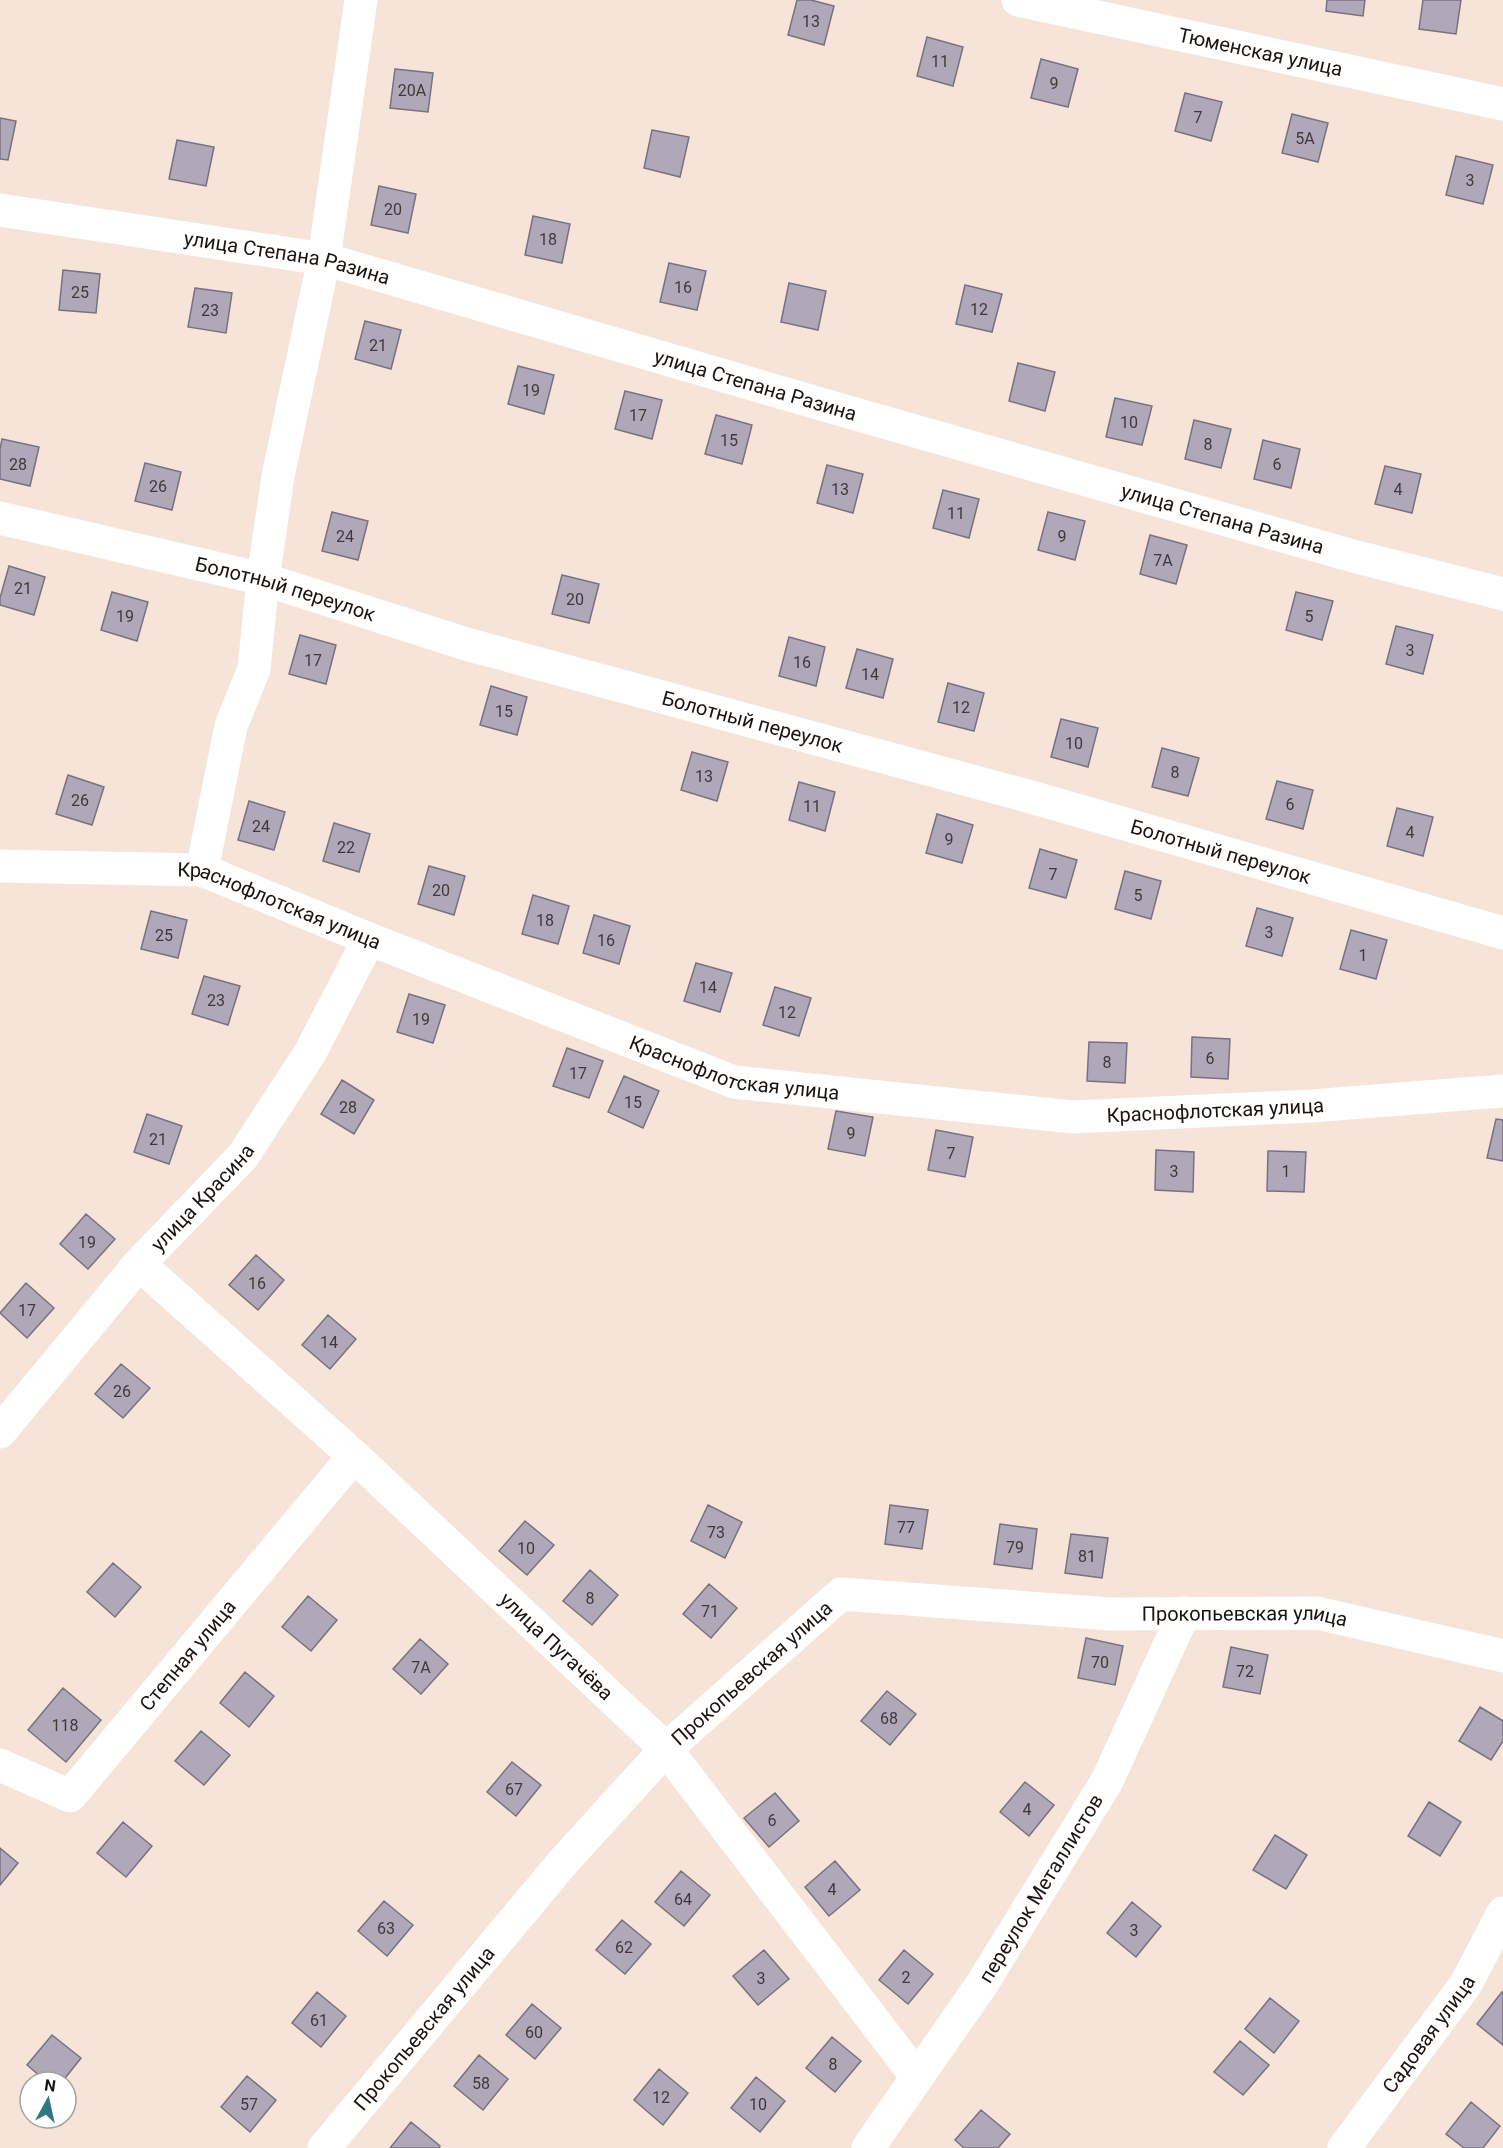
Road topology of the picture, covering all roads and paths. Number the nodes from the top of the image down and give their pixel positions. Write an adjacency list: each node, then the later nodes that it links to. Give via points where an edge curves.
1 (361, 0): 5 (street)
2 (1018, 0): 3 (street, Тюменская улица)
3 (1503, 104)
4 (0, 210): 5 (street, улица Степана Разина)
5 (324, 260): 7 (street, via 278,476); 8 (street, улица Степана Разина, via 1330,549)
6 (0, 518): 7 (street, Болотный переулок)
7 (263, 579): 10 (street, via 254,669 231,726); 11 (street, Болотный переулок, via 466,644 1031,797)
8 (1503, 594)
9 (0, 866): 10 (street, Краснофлотская улица)
10 (202, 870): 12 (street, Краснофлотская улица)
11 (1503, 933)
12 (369, 939): 13 (street, Краснофлотская улица, via 734,1082 1073,1117 1311,1106); 14 (street, улица Красина, via 310,1053 243,1156)
13 (1503, 1091)
14 (139, 1264): 15 (street, улица Красина); 16 (street, улица Пугачёва)
15 (0, 1432)
16 (354, 1456): 19 (street, улица Пугачёва); 20 (street, Степная улица, via 70,1797)
17 (1184, 1613): 18 (street, Прокопьевская улица, via 1317,1613); 19 (street, Прокопьевская улица, via 1111,1614 841,1594); 22 (street, переулок Металлистов, via 1107,1781 982,1984)
18 (1503, 1656)
19 (666, 1749): 22 (street, улица Пугачёва); 23 (street, Прокопьевская улица, via 564,1861)
20 (0, 1765)
21 (1503, 1913): 25 (street, Садовая улица, via 1466,1984)
22 (917, 2077): 24 (street, переулок Металлистов)
23 (324, 2148)
24 (868, 2148)
25 (1344, 2148)

